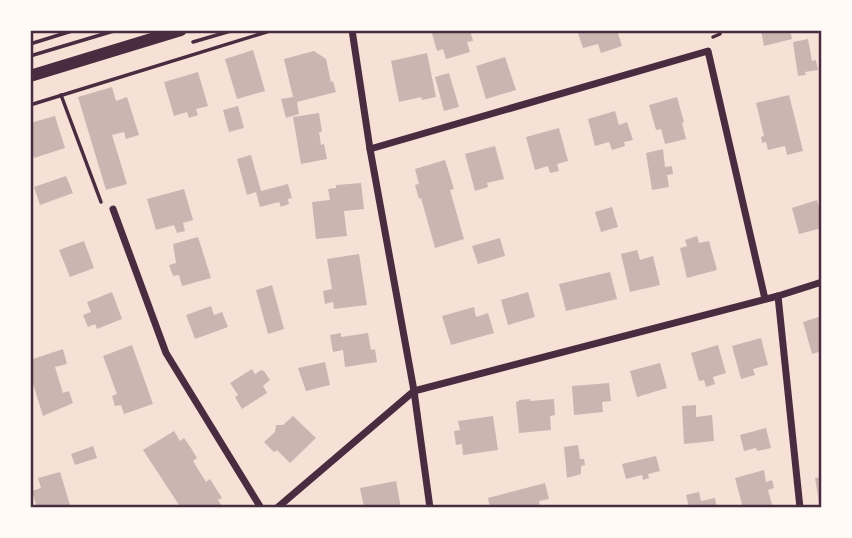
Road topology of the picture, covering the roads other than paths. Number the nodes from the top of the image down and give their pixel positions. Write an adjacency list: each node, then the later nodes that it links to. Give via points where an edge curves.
1 (181, 30): 3 (street)
2 (352, 30): 4 (street)
3 (30, 76)
4 (370, 149): 8 (street, via 708,51); 9 (street)
5 (113, 209): 10 (street, via 166,354)
6 (822, 282): 7 (street)
7 (778, 296): 8 (street); 13 (street)
8 (765, 299): 9 (street)
9 (414, 391): 11 (street); 12 (street)
10 (261, 508)
11 (277, 508)
12 (430, 508)
13 (800, 508)

